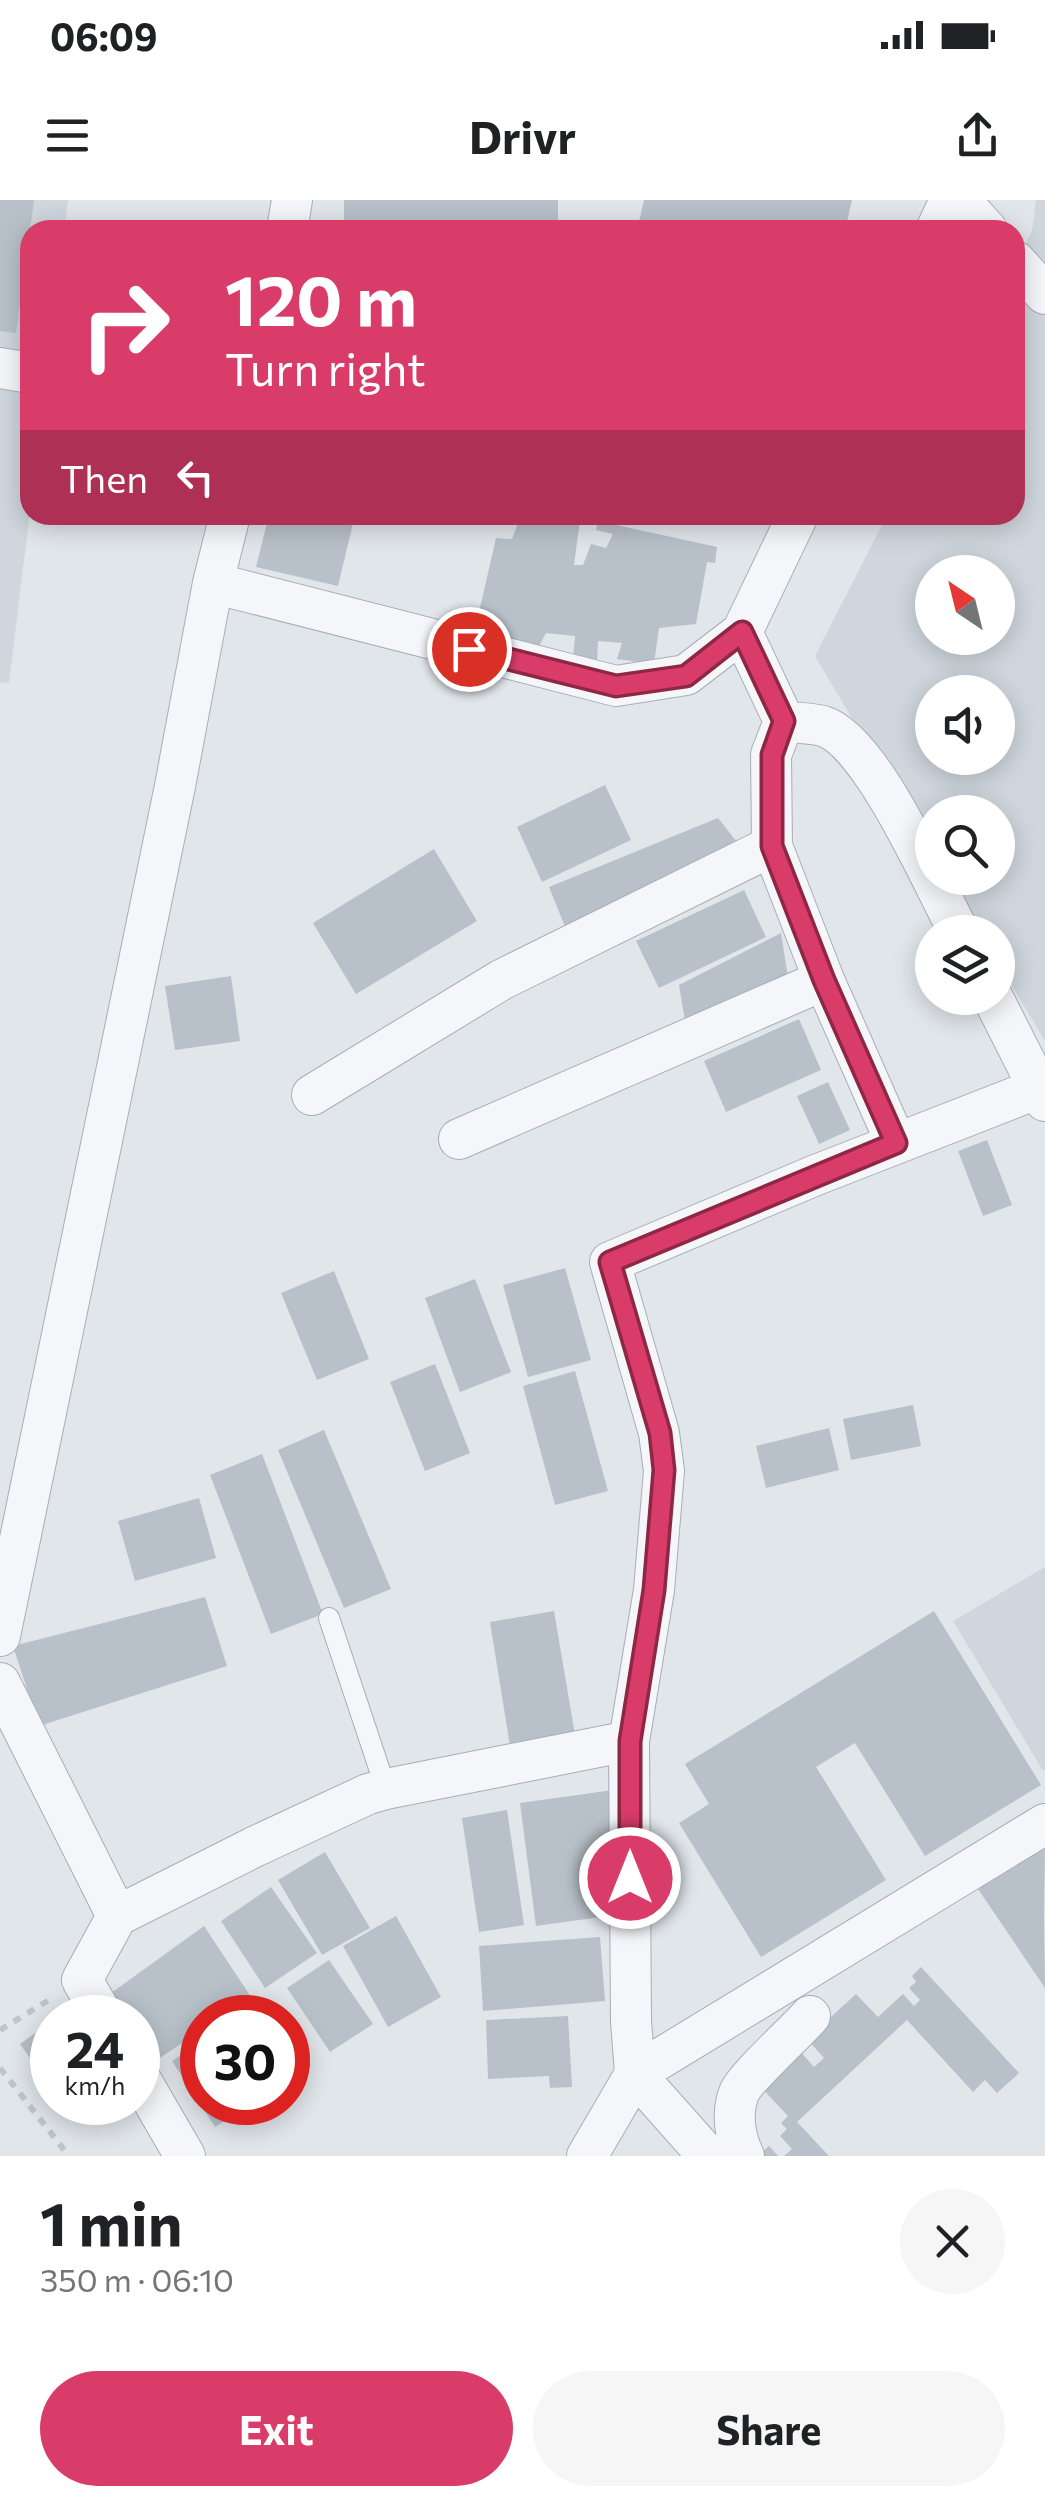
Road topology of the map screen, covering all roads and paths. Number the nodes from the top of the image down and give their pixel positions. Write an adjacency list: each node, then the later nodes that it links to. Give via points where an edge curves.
1 (960, 200): 2 (street)
2 (978, 220)
3 (1025, 272): 4 (street)
4 (1045, 294)
5 (227, 525): 7 (street)
6 (793, 525): 8 (street)
7 (212, 583): 8 (street, via 616,686 686,676); 19 (street)
8 (742, 632): 9 (street)
9 (784, 721): 10 (street, via 772,755); 11 (street, via 825,726 848,743 885,790)
10 (772, 846): 12 (street); 14 (street, via 501,980)
11 (950, 915)
12 (824, 980): 16 (street); 17 (street)
13 (1002, 1015): 15 (street)
14 (312, 1095)
15 (1042, 1095): 17 (street)
16 (458, 1139)
17 (896, 1143): 21 (street, via 610,1262 660,1433 664,1470 654,1590)
18 (329, 1618): 22 (lane)
19 (0, 1636)
20 (0, 1683): 24 (street)
21 (630, 1741): 22 (street); 30 (street)
22 (386, 1789): 24 (street)
23 (1045, 1824): 30 (street)
24 (117, 1916): 25 (street)
25 (82, 1980): 26 (street); 28 (path)
26 (91, 1995)
27 (810, 2016): 36 (street, via 740,2090 734,2114)
28 (0, 2030)
29 (0, 2068): 32 (path)
30 (636, 2074): 34 (street); 35 (street)
31 (160, 2112): 33 (street)
32 (70, 2156)
33 (185, 2156)
34 (587, 2156)
35 (708, 2156)
36 (744, 2156)

